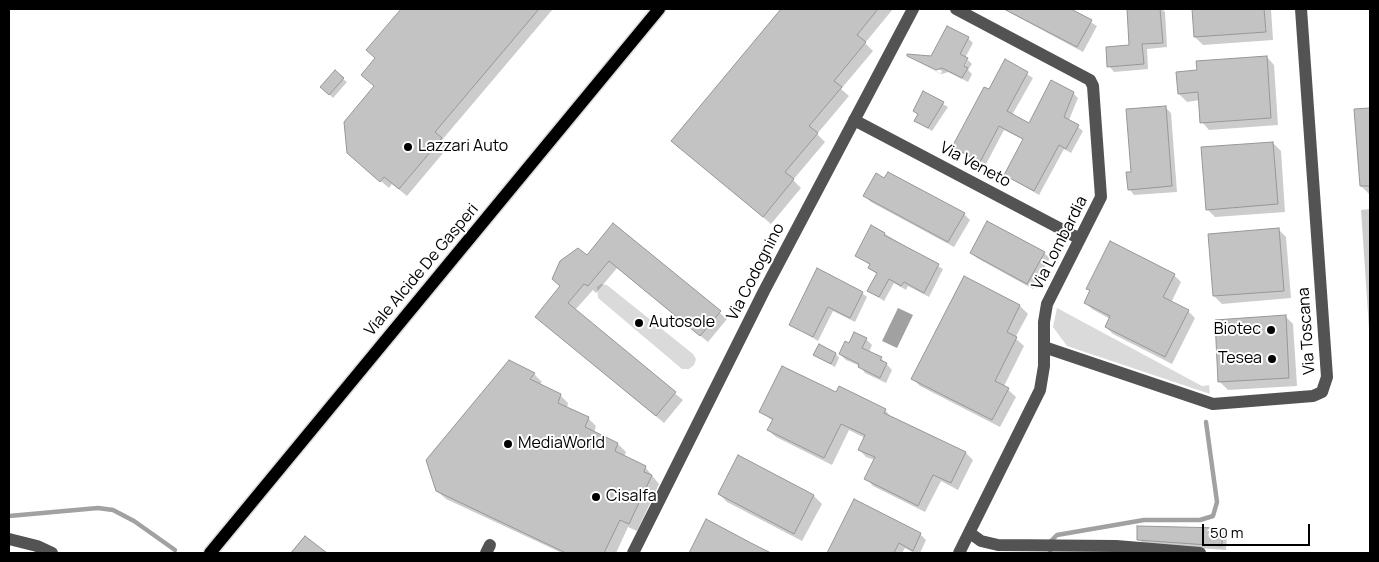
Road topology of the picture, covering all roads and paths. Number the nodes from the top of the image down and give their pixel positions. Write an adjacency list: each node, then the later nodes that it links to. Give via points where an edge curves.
1 (659, 9): 11 (main road, Viale Alcide De Gasperi, via 350,381)
2 (913, 9): 5 (street, Via Codognino)
3 (956, 9): 6 (street, Via Lombardia, via 1090,80 1102,197)
4 (1301, 9): 7 (street, Via Toscana, via 1327,376 1322,392 1313,396 1213,404)
5 (854, 120): 6 (street, Via Veneto); 12 (street, Via Codognino)
6 (1080, 239): 7 (street, Via Lombardia, via 1047,304)
7 (1044, 347): 8 (street, Via Lombardia, via 1040,390)
8 (970, 533): 13 (street, Via Lombardia); 14 (street, via 982,541 998,545 1116,546)
9 (9, 539): 10 (street)
10 (52, 553)
11 (212, 553)
12 (633, 553)
13 (960, 553)
14 (1200, 553)

